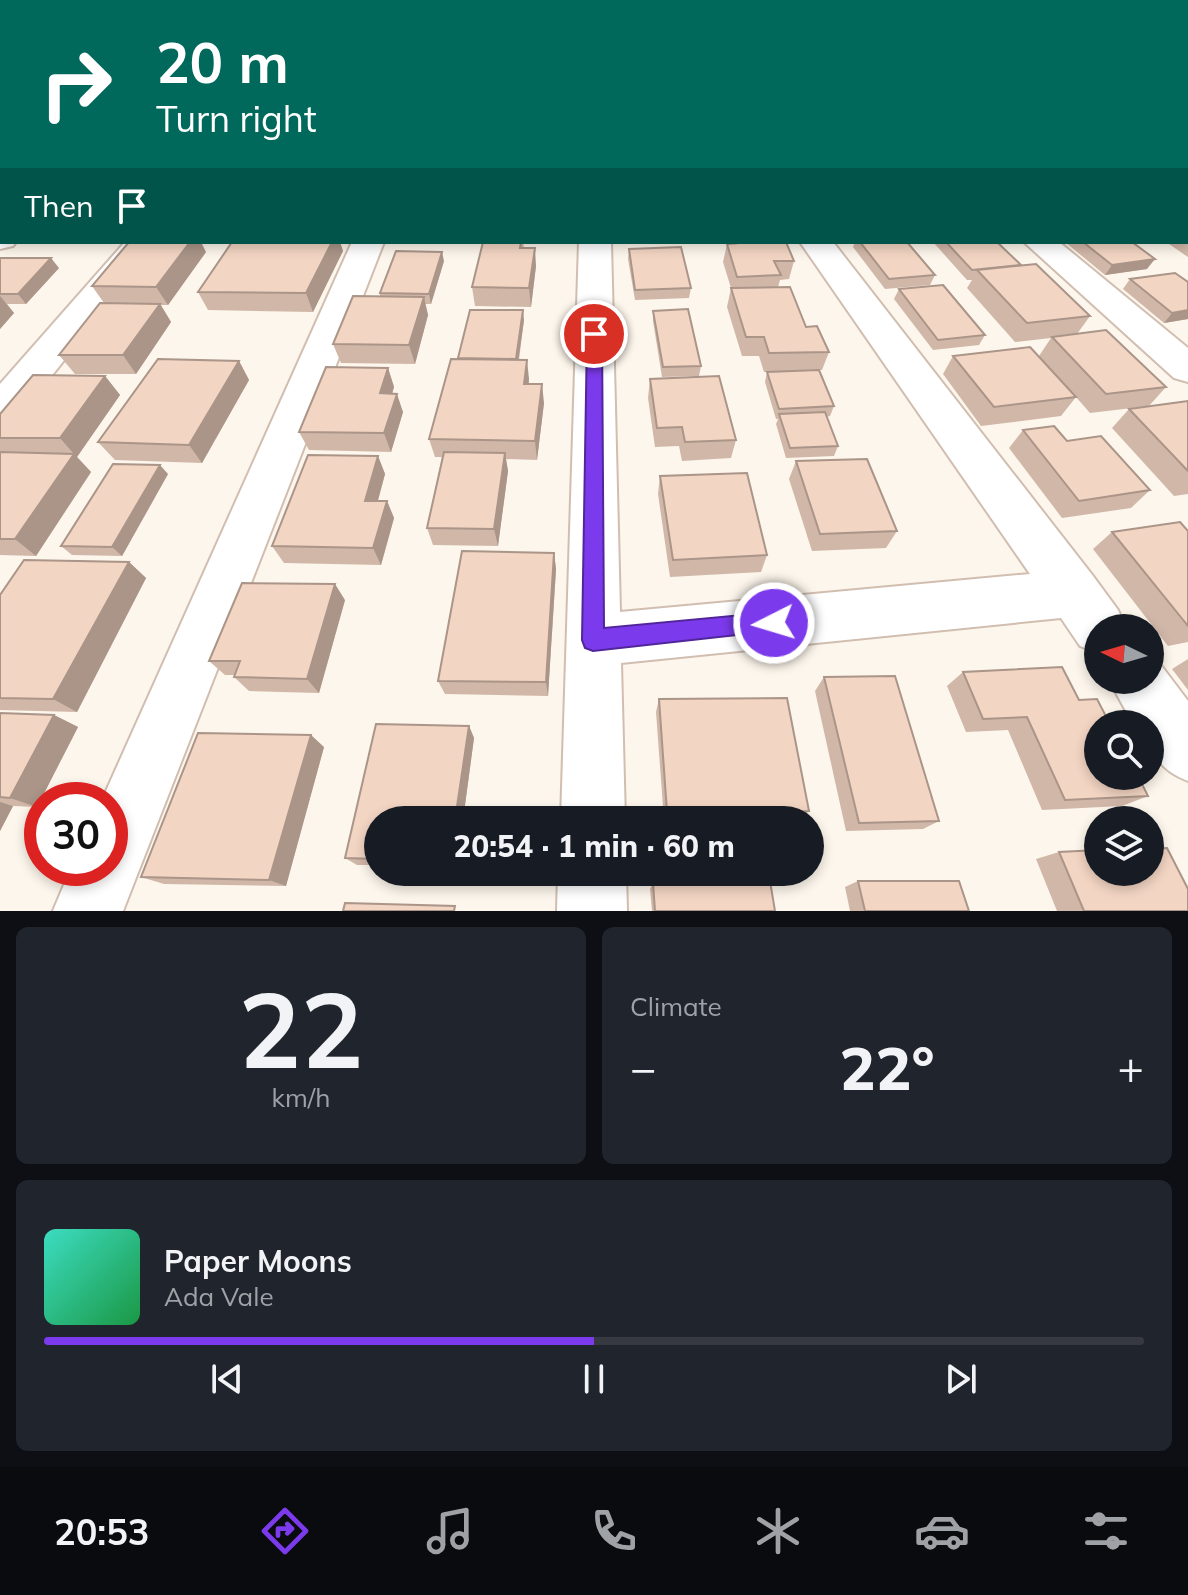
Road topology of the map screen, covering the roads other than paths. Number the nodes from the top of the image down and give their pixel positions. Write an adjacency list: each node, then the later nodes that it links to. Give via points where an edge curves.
1 (140, 244): 7 (street)
2 (367, 244): 13 (street)
3 (595, 244): 9 (street)
4 (817, 244): 8 (street)
5 (1042, 244): 6 (street)
6 (1188, 369)
7 (0, 411)
8 (1087, 611): 9 (street)
9 (593, 640): 12 (street)
10 (1147, 694): 11 (street)
11 (1188, 751)
12 (593, 806)
13 (128, 816)
14 (98, 886): 16 (street)
15 (592, 886): 17 (street)
16 (88, 911)
17 (592, 911)

